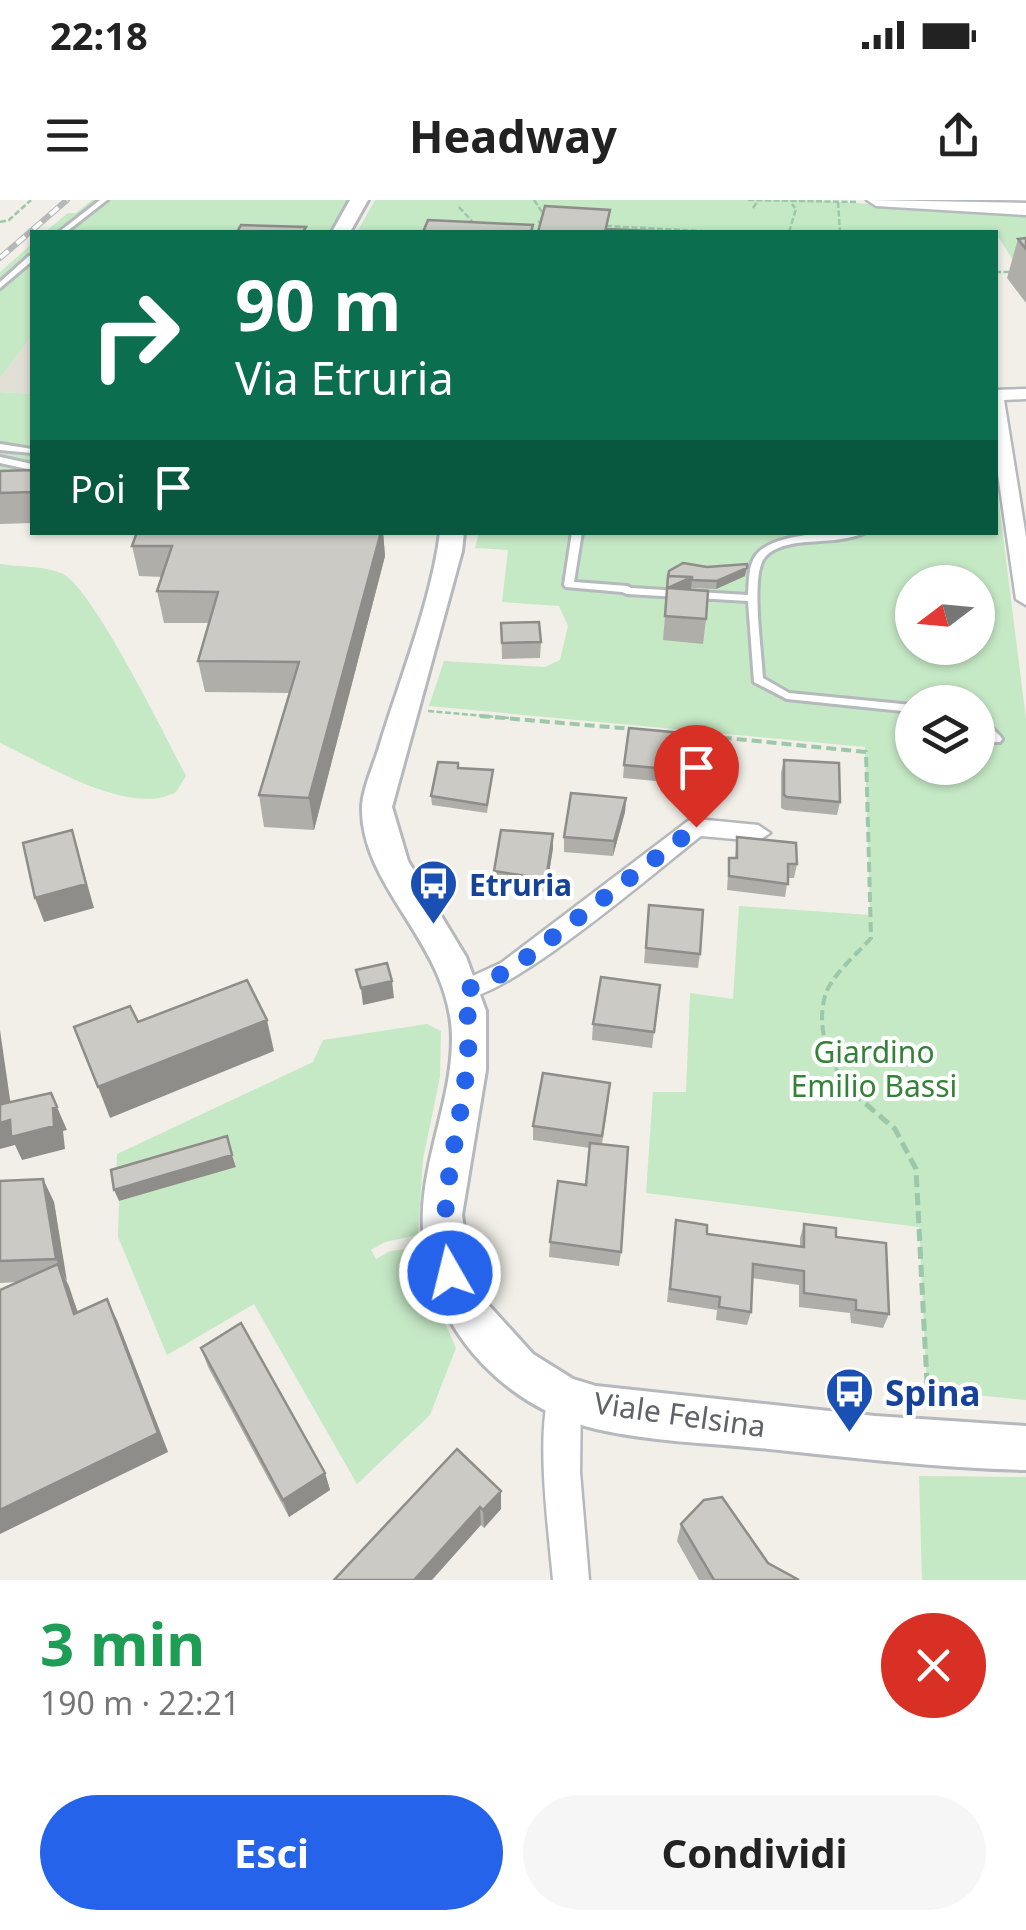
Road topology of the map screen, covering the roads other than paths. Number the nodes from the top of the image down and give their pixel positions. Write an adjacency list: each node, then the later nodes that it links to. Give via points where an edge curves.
1 (104, 200): 6 (lane)
2 (359, 200): 7 (street)
3 (876, 200): 5 (main road)
4 (973, 200): 5 (main road)
5 (1026, 206)
6 (65, 230)
7 (342, 230)
8 (30, 260): 9 (lane)
9 (0, 286)
10 (1026, 394): 11 (street)
11 (998, 395)
12 (998, 415): 21 (street)
13 (0, 447): 14 (lane)
14 (30, 451)
15 (0, 460): 16 (lane)
16 (30, 467)
17 (452, 535): 24 (street, Viale Felsina, via 377,806 389,862 434,926)
18 (577, 535): 20 (lane, via 569,585)
19 (841, 535): 20 (lane, via 764,552)
20 (753, 598): 22 (lane, via 758,680 787,696)
21 (1026, 599)
22 (895, 707)
23 (758, 833): 24 (street, via 696,827 510,970)
24 (464, 991): 25 (street, Viale Felsina, via 467,1072 444,1206 450,1273 466,1309 498,1352)
25 (564, 1397): 26 (street, Viale Felsina, via 660,1415); 27 (street)
26 (1026, 1448)
27 (571, 1580)

